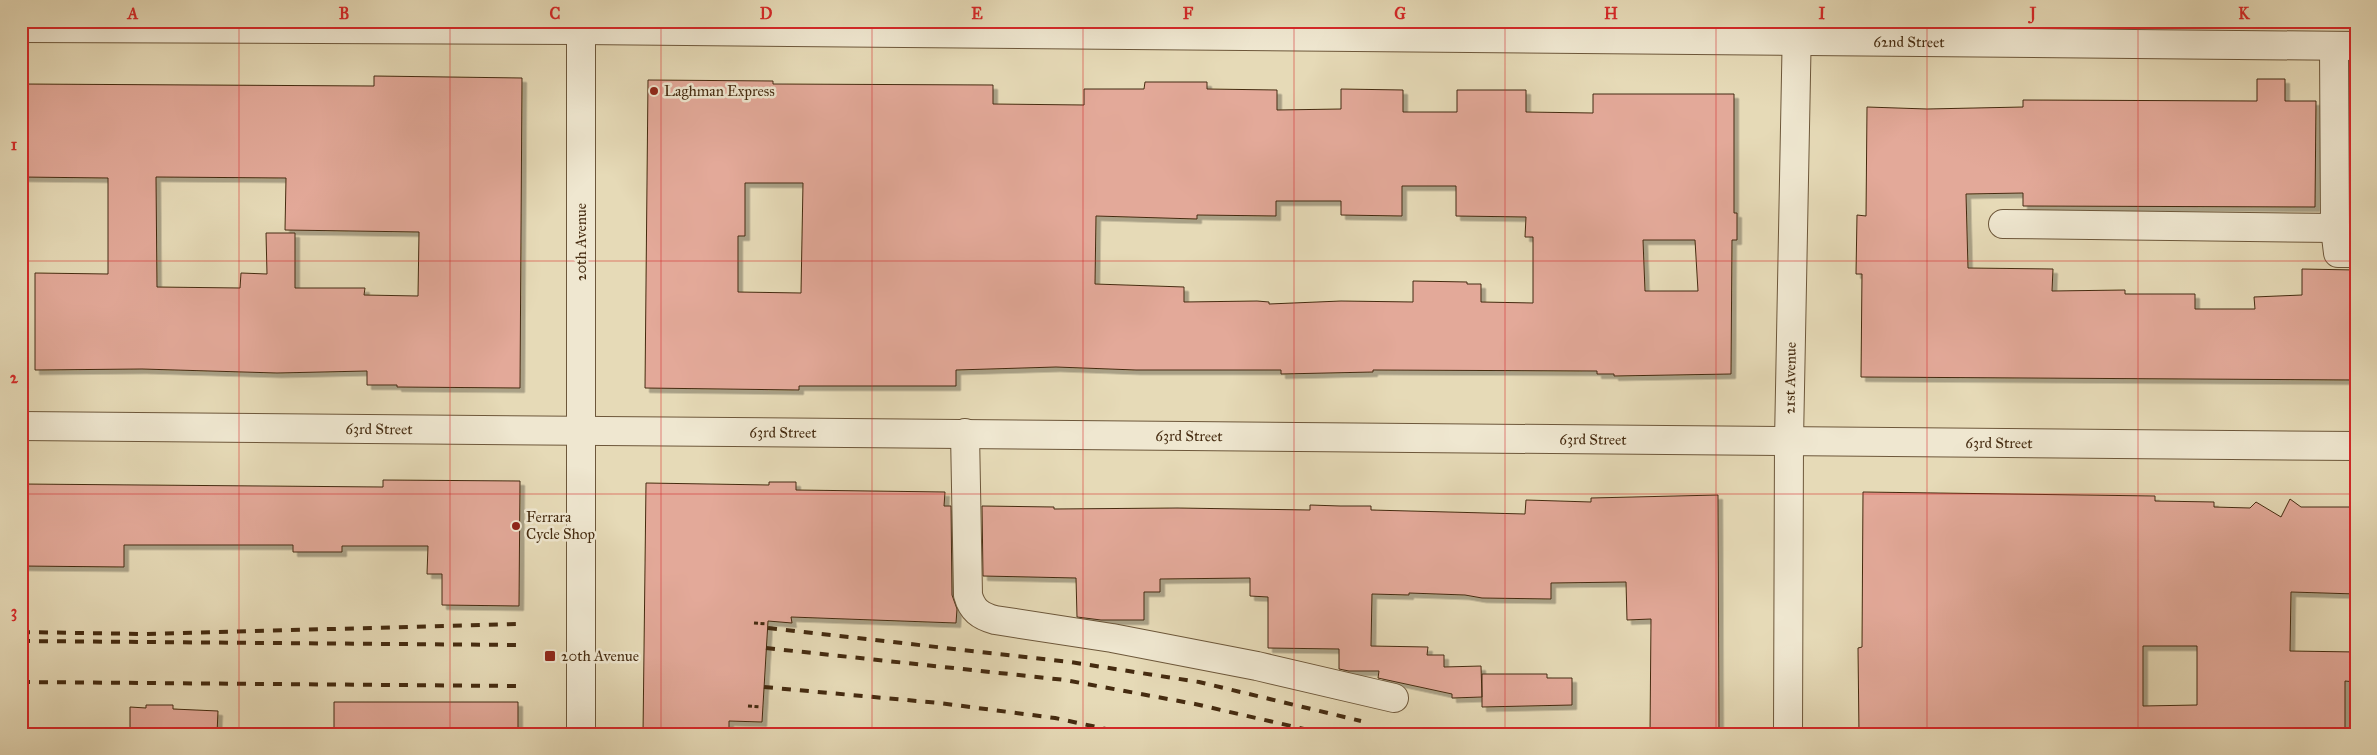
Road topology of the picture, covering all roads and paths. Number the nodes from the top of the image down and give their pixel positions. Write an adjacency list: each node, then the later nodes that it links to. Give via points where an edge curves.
1 (581, 26): 2 (street, 62nd Street); 3 (street, 62nd Street); 9 (street, 20th Avenue)
2 (21, 28)
3 (1796, 31): 4 (street, 62nd Street); 11 (street, 21st Avenue)
4 (2345, 46): 6 (street)
5 (2003, 224): 6 (street)
6 (2335, 228): 7 (street, via 2338,253)
7 (2356, 253)
8 (21, 426): 9 (street, 63rd Street)
9 (581, 429): 10 (street, 63rd Street); 18 (street, 20th Avenue, bridge)
10 (964, 433): 11 (street, 63rd Street); 15 (street, via 968,596 977,612 995,620 1112,638 1257,666)
11 (1789, 441): 12 (street, 63rd Street); 19 (street, 21st Avenue)
12 (2356, 446)
13 (754, 623): 14 (path)
14 (767, 624)
15 (1394, 698)
16 (748, 706): 17 (path)
17 (761, 707)
18 (581, 734)
19 (1788, 734)

